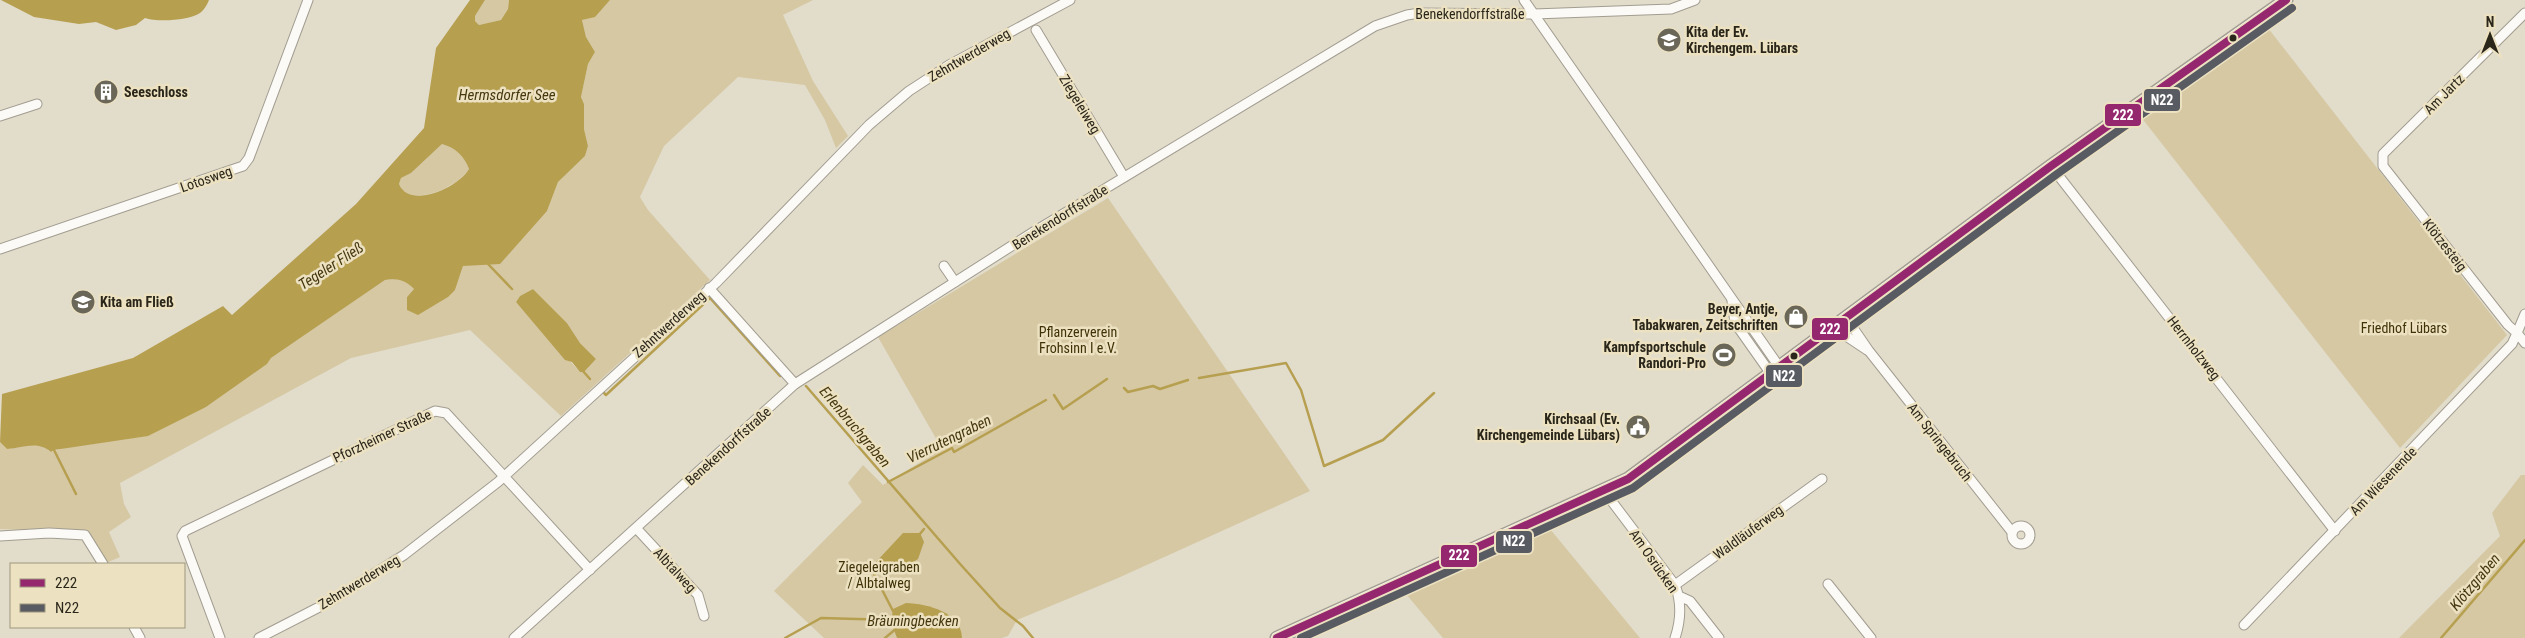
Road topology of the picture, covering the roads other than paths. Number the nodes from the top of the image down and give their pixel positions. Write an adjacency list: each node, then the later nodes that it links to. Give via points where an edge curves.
1 (308, 0): 14 (street, Lotosweg, via 249,158 243,166)
2 (1070, 0): 17 (street, Zehntwerderweg, via 909,91 869,124)
3 (1524, 0): 7 (street)
4 (1696, 0): 7 (street, Benekendorffstraße, via 1671,9)
5 (2286, 0): 12 (street)
6 (2525, 13): 11 (street, Am Jartz)
7 (1534, 14): 13 (street, Benekendorffstraße, via 1420,13 1375,26); 22 (street, via 1731,298 1735,323)
8 (1036, 30): 13 (street, Ziegeleiweg)
9 (36, 104): 10 (street)
10 (0, 116)
11 (2383, 154): 20 (street, Klötzesteig, via 2383,166)
12 (2051, 166): 19 (street); 28 (street, Herrnholzweg)
13 (1124, 177): 16 (street, Benekendorffstraße)
14 (0, 249)
15 (944, 266): 16 (street)
16 (955, 282): 23 (street, Benekendorffstraße)
17 (709, 288): 23 (street); 24 (street, Zehntwerderweg)
18 (2525, 314): 20 (street, Am Wiesenende)
19 (1843, 322): 22 (street); 29 (street, Am Springebruch, via 1846,336 1869,351)
20 (2517, 333): 21 (street, Klötzesteig); 28 (street, Am Wiesenende, via 2512,344)
21 (2525, 342)
22 (1775, 371): 26 (street, via 1628,479)
23 (795, 384): 27 (street, Benekendorffstraße)
24 (505, 476): 32 (street, Pforzheimer Straße); 38 (street, Pforzheimer Straße, via 446,413 435,410 185,531 182,536); 39 (street, Zehntwerderweg, via 404,555 329,602)
25 (1822, 479): 34 (street, Waldläuferweg)
26 (1604, 490): 34 (street, Am Osrücken); 41 (street)
27 (637, 529): 32 (street, Benekendorffstraße); 36 (street, Albtalweg, via 698,595)
28 (2335, 530): 37 (street, Am Wiesenende)
29 (2012, 532)
30 (0, 536): 31 (street, via 85,535)
31 (102, 563)
32 (590, 570): 40 (street, Benekendorffstraße)
33 (1828, 584): 44 (street)
34 (1675, 585): 35 (street, Am Osrücken)
35 (1679, 596): 42 (street, Am Osrücken, via 1680,615); 43 (street, via 1690,601)
36 (704, 616)
37 (2244, 625)
38 (220, 638)
39 (259, 638)
40 (514, 638)
41 (1277, 638)
42 (1675, 638)
43 (1719, 638)
44 (1871, 638)

